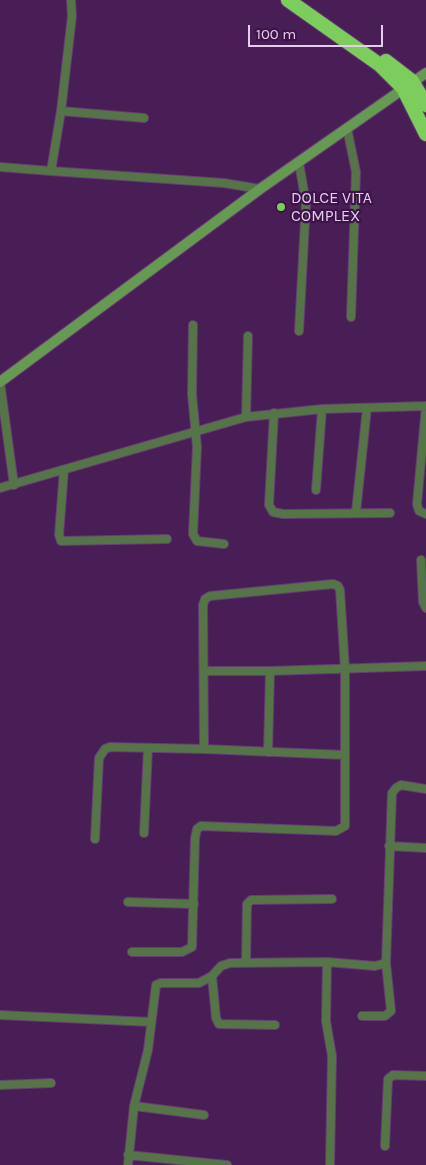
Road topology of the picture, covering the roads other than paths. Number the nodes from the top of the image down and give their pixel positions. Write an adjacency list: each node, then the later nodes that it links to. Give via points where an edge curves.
1 (71, 0): 7 (street)
2 (288, 0): 5 (highway)
3 (300, 0): 5 (highway, via 359,40)
4 (426, 72): 5 (main road)
5 (407, 85): 6 (highway); 9 (main road); 10 (highway)
6 (426, 105)
7 (61, 110): 8 (street); 13 (street)
8 (144, 118)
9 (347, 128): 11 (main road); 15 (street, via 356,172)
10 (426, 134)
11 (299, 163): 14 (main road); 17 (street, via 306,203)
12 (0, 167): 13 (street)
13 (50, 171): 14 (street, via 224,183)
14 (260, 189): 19 (main road)
15 (351, 317)
16 (193, 325): 25 (street, via 192,394)
17 (299, 331)
18 (248, 336): 24 (street)
19 (0, 382): 27 (street)
20 (426, 406): 21 (street); 32 (street, via 417,504 419,511)
21 (367, 408): 22 (street); 30 (street)
22 (322, 409): 23 (street); 29 (street)
23 (274, 413): 24 (street); 30 (street, via 271,510 283,514)
24 (246, 417): 25 (street)
25 (196, 432): 26 (street); 34 (street, via 194,538)
26 (64, 470): 27 (street); 33 (street, via 61,541)
27 (14, 485): 28 (street)
28 (0, 488)
29 (316, 490)
30 (356, 512): 31 (street)
31 (390, 513)
32 (426, 514)
33 (167, 539)
34 (224, 544)
35 (421, 560): 36 (street, via 422,602)
36 (426, 608)
37 (426, 666): 38 (street)
38 (345, 669): 39 (street, via 340,590 332,584 208,597 203,606); 40 (street); 44 (street)
39 (205, 671): 40 (street); 42 (street)
40 (270, 671): 43 (street)
41 (148, 748): 42 (street); 46 (street); 47 (street, via 110,747 102,752 99,758)
42 (204, 750): 43 (street)
43 (268, 752): 44 (street)
44 (345, 755): 52 (street, via 346,819 345,826 339,831 198,827)
45 (426, 789): 48 (street, via 401,786 393,791)
46 (144, 832)
47 (95, 839)
48 (389, 846): 49 (street); 56 (street)
49 (426, 848)
50 (332, 899): 54 (street, via 251,900 247,904)
51 (128, 902): 52 (street)
52 (194, 904): 53 (street, via 190,950)
53 (132, 952)
54 (246, 962): 55 (street); 57 (street, via 224,964)
55 (327, 962): 56 (street); 71 (street, via 326,1021 332,1056)
56 (386, 964): 59 (street, via 391,1011 385,1016)
57 (212, 976): 60 (street, via 199,983 158,984 154,992); 61 (street, via 219,1024)
58 (0, 1015): 60 (street)
59 (362, 1016)
60 (152, 1022): 65 (street)
61 (275, 1025)
62 (426, 1076): 67 (street, via 393,1075 388,1078)
63 (51, 1083): 64 (street)
64 (0, 1084)
65 (134, 1106): 66 (street); 68 (street)
66 (204, 1115)
67 (385, 1146)
68 (128, 1156): 69 (street); 70 (street)
69 (128, 1165)
70 (227, 1165)
71 (330, 1165)

